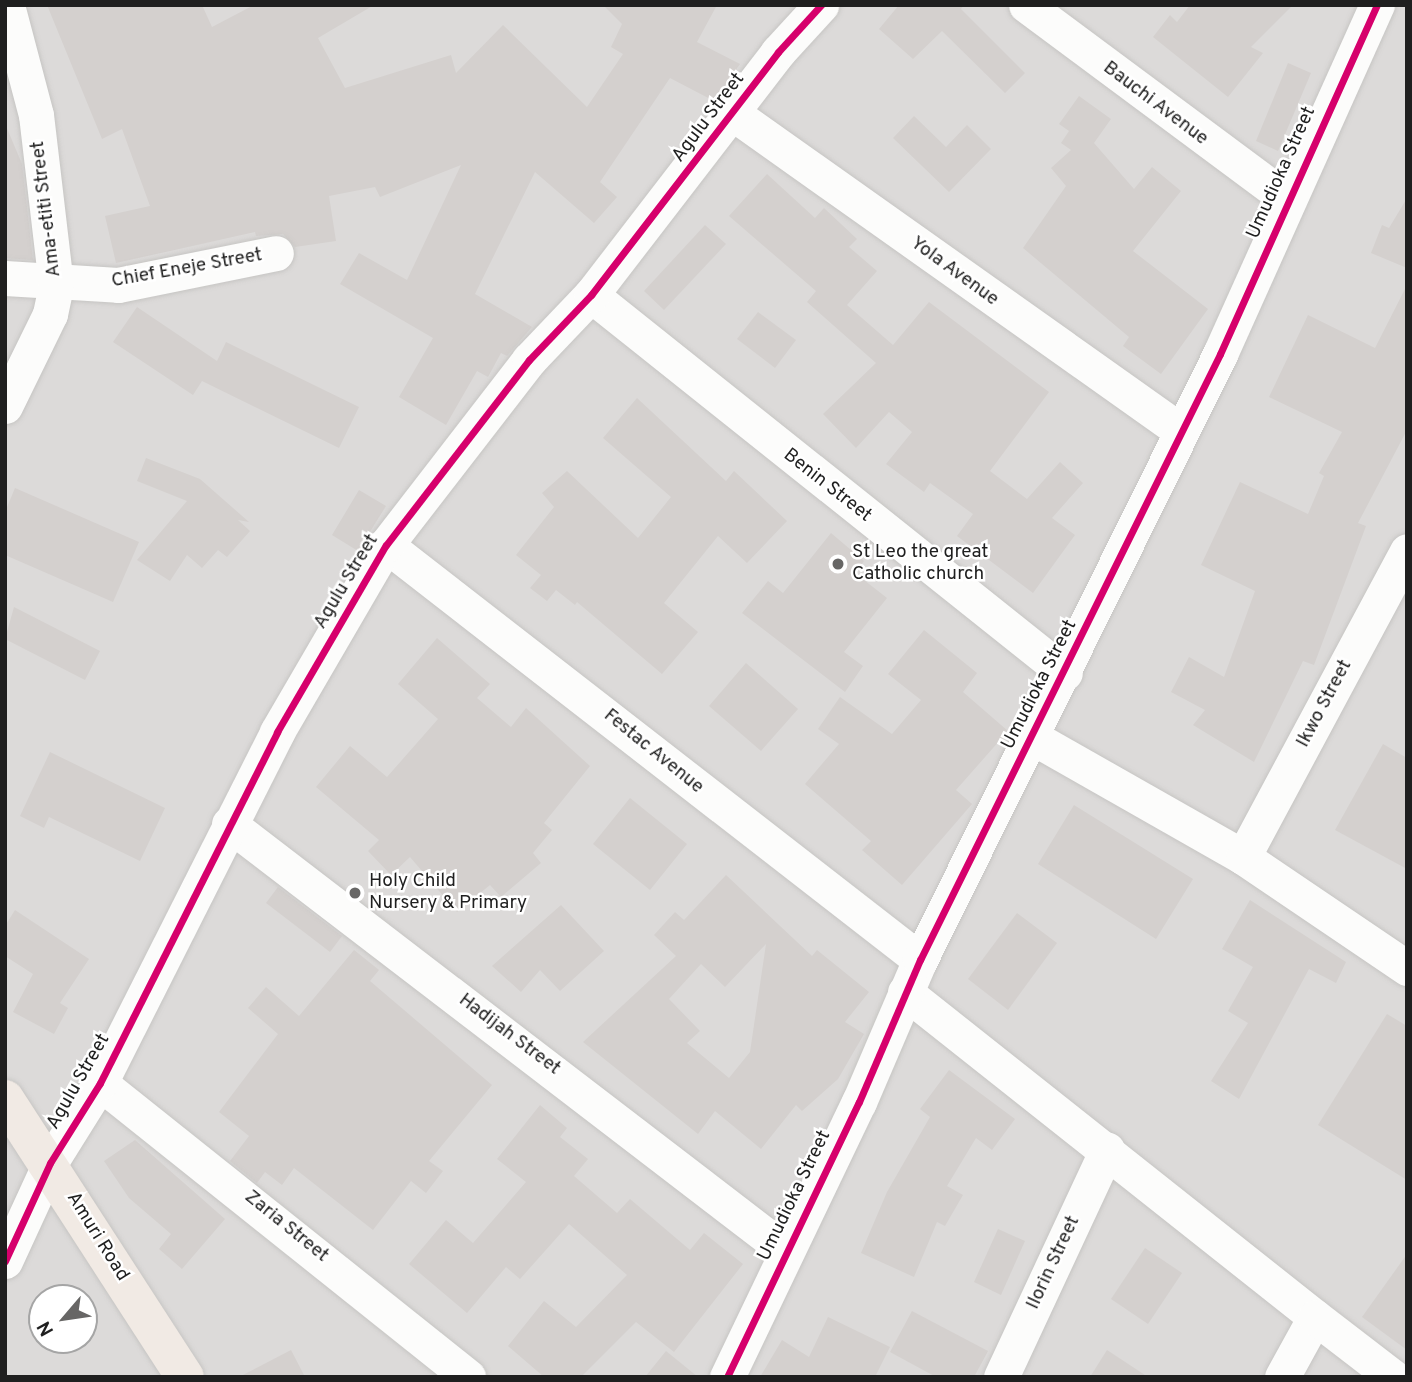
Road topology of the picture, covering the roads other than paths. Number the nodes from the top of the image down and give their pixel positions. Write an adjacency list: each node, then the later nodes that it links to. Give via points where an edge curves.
1 (821, 5): 5 (street, Agulu Street)
2 (1026, 5): 6 (street, Bauchi Avenue)
3 (1377, 5): 6 (street, Umudioka Street)
4 (7, 7): 9 (street, Ama-etiti Street, via 36,115)
5 (731, 112): 10 (street, Agulu Street); 12 (street, Yola Avenue)
6 (1286, 200): 12 (street, Umudioka Street, via 1220,354)
7 (276, 253): 9 (street, Chief Eneje Street, via 118,285)
8 (5, 278): 9 (street, Chief Eneje Street)
9 (56, 285): 11 (street, Ama-etiti Street, via 50,314)
10 (591, 295): 13 (street, Agulu Street, via 529,360); 15 (street, Benin Street)
11 (5, 406)
12 (1178, 429): 15 (street, Umudioka Street)
13 (386, 545): 17 (street, Agulu Street); 19 (street, Festac Avenue)
14 (1407, 551): 18 (street, Ikwo Street)
15 (1065, 673): 16 (street, Umudioka Street)
16 (1032, 737): 18 (street); 19 (street, Umudioka Street)
17 (229, 824): 22 (street, Agulu Street); 26 (street, Hadijah Street)
18 (1243, 858): 20 (street)
19 (920, 960): 21 (street, Umudioka Street)
20 (1407, 968)
21 (905, 992): 24 (street); 26 (street, Umudioka Street, via 859,1102)
22 (100, 1083): 25 (street, Agulu Street); 30 (street, Zaria Street)
23 (5, 1099): 25 (main road, Amuri Road)
24 (1107, 1150): 28 (street); 32 (street, Ilorin Street)
25 (50, 1163): 27 (street, Agulu Street); 29 (main road, Amuri Road)
26 (786, 1251): 31 (street, Umudioka Street)
27 (5, 1261)
28 (1315, 1317): 33 (street); 34 (street)
29 (185, 1377)
30 (468, 1377)
31 (727, 1377)
32 (1001, 1377)
33 (1282, 1377)
34 (1393, 1377)

